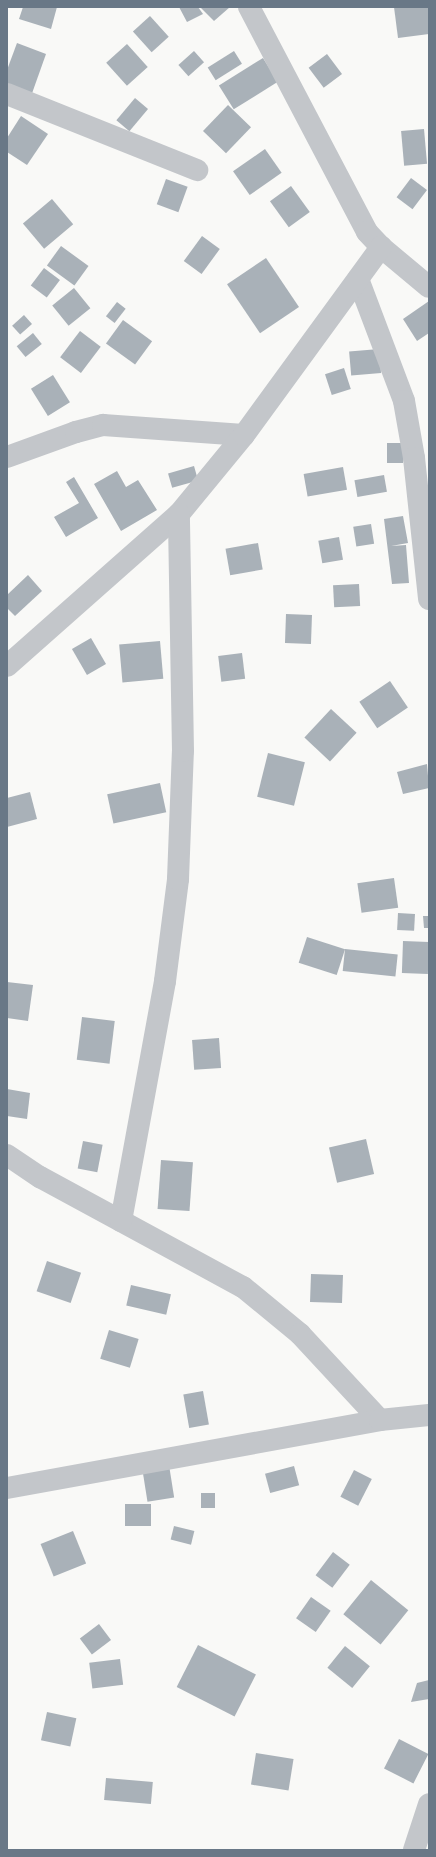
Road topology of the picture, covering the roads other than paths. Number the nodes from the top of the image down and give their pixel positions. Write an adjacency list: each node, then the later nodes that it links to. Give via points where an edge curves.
1 (249, 7): 4 (street, via 357,215 367,232)
2 (7, 94): 3 (street)
3 (197, 170)
4 (381, 247): 5 (street); 6 (street)
5 (358, 279): 7 (street); 10 (street, via 404,401 414,458)
6 (429, 287)
7 (244, 435): 8 (street, via 103,425); 9 (street)
8 (7, 457)
9 (179, 514): 11 (street); 13 (street, via 183,751 178,879 165,981)
10 (429, 599)
11 (7, 666)
12 (7, 1155): 13 (street, via 40,1177)
13 (121, 1221): 15 (street, via 243,1287 300,1334)
14 (429, 1415): 15 (street)
15 (380, 1420): 16 (street)
16 (7, 1488)
17 (429, 1804): 18 (street)
18 (414, 1850)

